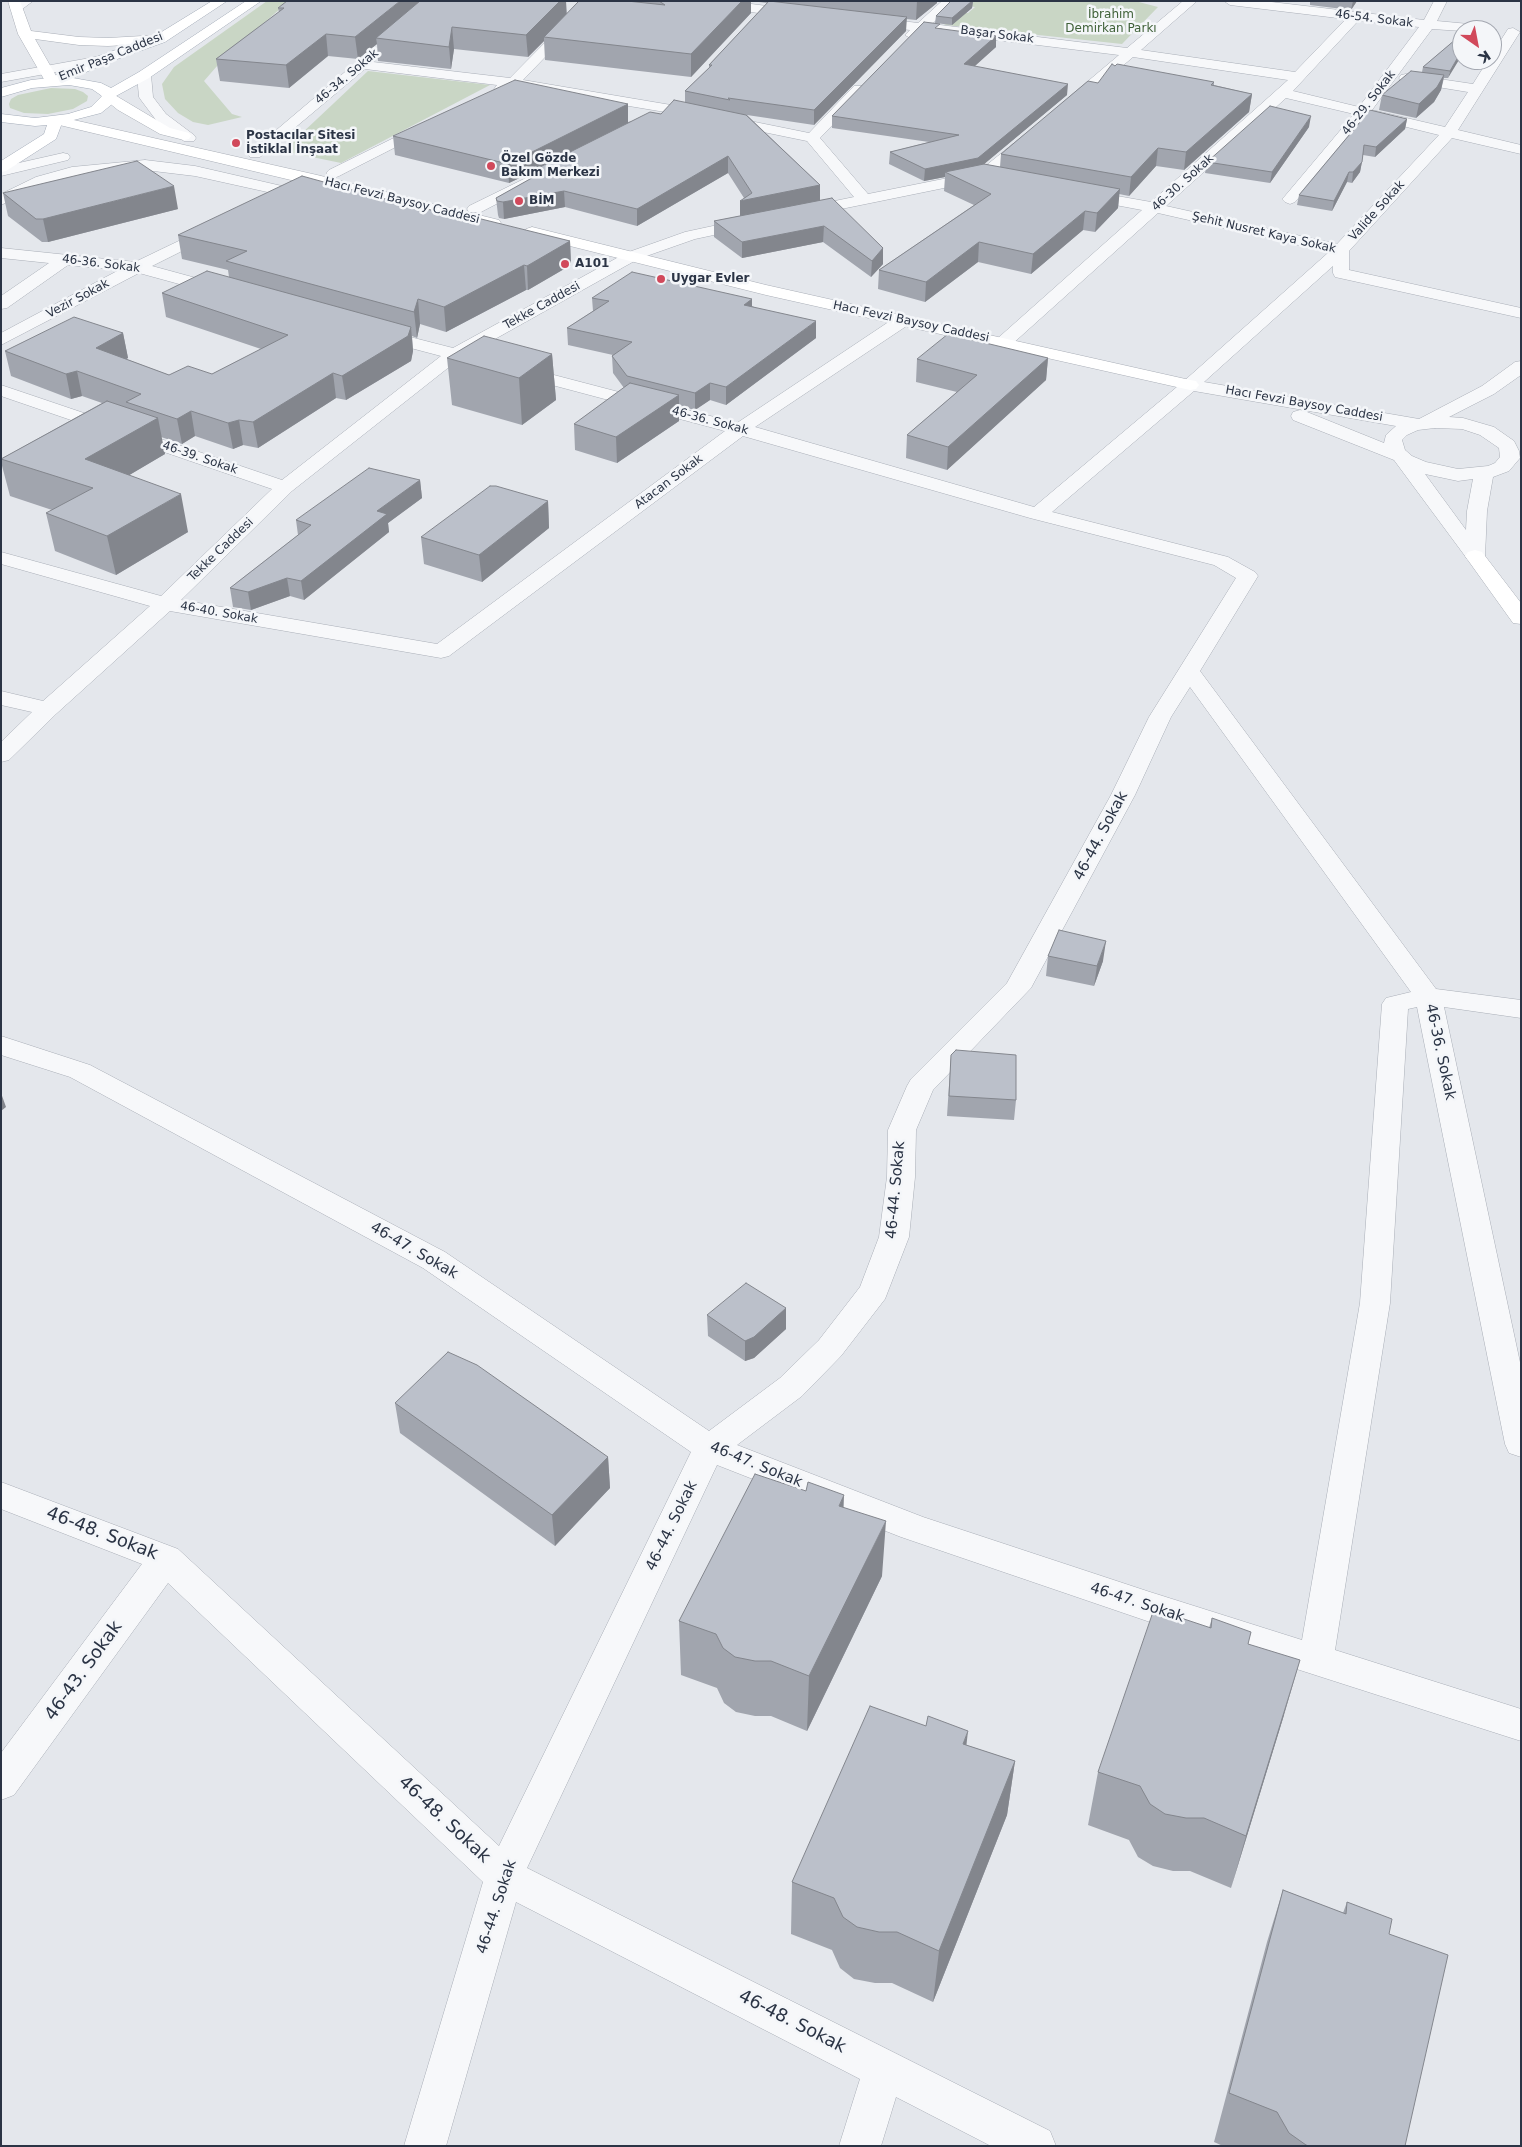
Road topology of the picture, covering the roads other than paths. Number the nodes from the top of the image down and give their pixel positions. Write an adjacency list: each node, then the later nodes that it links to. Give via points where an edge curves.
1 (221, 1): 23 (street, Emir Paşa Caddesi)
2 (256, 1): 28 (street, Emir Paşa Caddesi)
3 (594, 1): 34 (street)
4 (695, 1): 11 (street)
5 (950, 1): 18 (street)
6 (1230, 1): 13 (street, 46-54. Sokak)
7 (1441, 1): 17 (street, 46-29. Sokak)
8 (19, 3): 22 (street)
9 (1182, 3): 26 (street)
10 (1388, 8): 15 (street)
11 (764, 10): 12 (street); 16 (street)
12 (813, 15)
13 (1355, 17): 15 (street, 46-54. Sokak); 31 (street, 46-30. Sokak)
14 (852, 20): 18 (street, Başar Sokak)
15 (1382, 20): 17 (street, 46-54. Sokak)
16 (751, 24)
17 (1428, 25): 19 (street, 46-54. Sokak); 30 (street, 46-29. Sokak)
18 (920, 27): 25 (street); 26 (street, Başar Sokak)
19 (1452, 27)
20 (1502, 31): 21 (street, 46-54. Sokak)
21 (1517, 32): 35 (street, Valide Sokak)
22 (25, 34): 23 (street, via 79,41); 29 (street)
23 (160, 39): 29 (street, Emir Paşa Caddesi)
24 (390, 42): 27 (street, 46-34. Sokak)
25 (900, 48)
26 (1130, 52): 31 (street, Başar Sokak); 43 (street)
27 (362, 65): 34 (street); 56 (street, 46-34. Sokak)
28 (144, 75): 38 (street, Emir Paşa Caddesi); 50 (street, Hacı Fevzi Baysoy Caddesi, via 146,97 161,117)
29 (49, 76): 32 (street); 36 (street, Hacı Fevzi Baysoy Caddesi); 38 (street, Hacı Fevzi Baysoy Caddesi, via 92,84)
30 (1390, 76): 35 (street); 42 (street, 46-29. Sokak)
31 (1298, 77): 37 (street, 46-30. Sokak)
32 (1, 78)
33 (866, 82): 51 (street)
34 (513, 83): 40 (street); 41 (street)
35 (1476, 89): 49 (street, Valide Sokak)
36 (1, 92)
37 (1283, 93): 42 (street); 70 (street, 46-30. Sokak)
38 (108, 95): 46 (street, Emir Paşa Caddesi, via 106,102 96,110); 50 (street, Hacı Fevzi Baysoy Caddesi, via 165,131)
39 (684, 95): 41 (street)
40 (488, 96)
41 (671, 109): 45 (street); 51 (street)
42 (1363, 112): 49 (street); 67 (street, 46-29. Sokak)
43 (1057, 114)
44 (1, 118): 46 (street)
45 (653, 118)
46 (56, 120): 52 (street, Hacı Fevzi Baysoy Caddesi); 57 (street, via 51,136)
47 (436, 122): 59 (street)
48 (1042, 126): 61 (street)
49 (1448, 134): 54 (street); 76 (street, Valide Sokak)
50 (189, 138): 56 (street, Hacı Fevzi Baysoy Caddesi)
51 (812, 138): 66 (street)
52 (172, 148): 53 (street, Hacı Fevzi Baysoy Caddesi); 62 (street, Hacı Fevzi Baysoy Caddesi)
53 (120, 149)
54 (1521, 150)
55 (78, 154): 58 (street)
56 (255, 154): 59 (street, Hacı Fevzi Baysoy Caddesi)
57 (1, 168)
58 (1, 172)
59 (334, 173): 71 (street, Hacı Fevzi Baysoy Caddesi)
60 (546, 173): 71 (street)
61 (983, 176): 63 (street); 66 (street)
62 (317, 180): 64 (street); 75 (street, Hacı Fevzi Baysoy Caddesi)
63 (1002, 180)
64 (290, 192): 68 (street, via 195,170 145,165 72,172 41,180); 69 (street)
65 (1070, 192): 70 (street, Şehit Nusret Kaya Sokak)
66 (864, 199): 72 (street)
67 (1290, 199)
68 (1, 200)
69 (265, 205)
70 (1156, 208): 76 (street, Şehit Nusret Kaya Sokak); 87 (street, 46-30. Sokak)
71 (476, 209): 75 (street, Hacı Fevzi Baysoy Caddesi)
72 (787, 215)
73 (768, 219): 78 (street, Tekke Caddesi, via 691,235)
74 (230, 221): 80 (street, Vezir Sokak)
75 (513, 224): 78 (street, Hacı Fevzi Baysoy Caddesi)
76 (1342, 250): 83 (street, Şehit Nusret Kaya Sokak, via 1341,273); 90 (street, Valide Sokak)
77 (1, 252): 79 (street, 46-36. Sokak)
78 (632, 256): 84 (street, Hacı Fevzi Baysoy Caddesi); 88 (street, Tekke Caddesi)
79 (65, 259): 80 (street, 46-36. Sokak); 82 (street)
80 (137, 267): 81 (street, 46-36. Sokak); 86 (street, Vezir Sokak)
81 (242, 296)
82 (1, 304)
83 (1521, 313)
84 (902, 321): 87 (street, Hacı Fevzi Baysoy Caddesi); 93 (street, Atacan Sokak)
85 (357, 328): 88 (street, 46-36. Sokak)
86 (1, 340)
87 (1004, 342): 90 (street, Hacı Fevzi Baysoy Caddesi)
88 (453, 355): 93 (street, 46-36. Sokak); 97 (street, Tekke Caddesi)
89 (1521, 366): 92 (street, via 1488,390)
90 (1190, 385): 92 (street, Hacı Fevzi Baysoy Caddesi); 95 (street, Hacı Fevzi Baysoy Caddesi, via 1293,413); 98 (street, Valide Sokak)
91 (1, 390): 97 (street, 46-39. Sokak)
92 (1422, 423): 94 (street, Hacı Fevzi Baysoy Caddesi, via 1448,422 1477,428 1495,435); 95 (street, via 1404,428 1394,436 1393,446)
93 (740, 429): 98 (street, 46-36. Sokak); 103 (street, Atacan Sokak)
94 (1513, 452): 96 (street, Hacı Fevzi Baysoy Caddesi, via 1498,469)
95 (1402, 458): 96 (street, Hacı Fevzi Baysoy Caddesi, via 1439,472 1458,475); 99 (street)
96 (1484, 473): 99 (street, via 1477,511)
97 (285, 487): 101 (street, Tekke Caddesi)
98 (1037, 514): 104 (street, 46-44. Sokak, via 1221,560 1248,576)
99 (1475, 556): 102 (street)
100 (1, 558): 101 (street, 46-40. Sokak)
101 (165, 604): 103 (street, 46-40. Sokak); 106 (street, Tekke Caddesi)
102 (1521, 618)
103 (441, 651)
104 (1189, 671): 108 (street, 46-36. Sokak); 112 (street, 46-44. Sokak, via 1160,717 1123,795 1018,988 921,1086 902,1130 894,1238 874,1291 830,1348 791,1387)
105 (1, 698): 106 (street)
106 (48, 709): 107 (street, Tekke Caddesi)
107 (1, 755)
108 (1428, 996): 109 (street); 111 (street, 46-36. Sokak); 115 (street, via 1395,1004 1375,1303)
109 (1521, 1010)
110 (1, 1044): 112 (street, 46-47. Sokak, via 80,1071 434,1260)
111 (1521, 1444)
112 (709, 1448): 115 (street, 46-47. Sokak, via 913,1527); 118 (street, 46-44. Sokak)
113 (1, 1495): 114 (street, 46-48. Sokak)
114 (166, 1559): 117 (street, 46-43. Sokak); 118 (street, 46-48. Sokak)
115 (1316, 1660): 116 (street, 46-47. Sokak)
116 (1521, 1725)
117 (1, 1783)
118 (504, 1876): 119 (street, 46-48. Sokak); 120 (street, 46-44. Sokak)
119 (884, 2069): 121 (street); 122 (street, 46-48. Sokak)
120 (425, 2146)
121 (860, 2146)
122 (1035, 2146)

